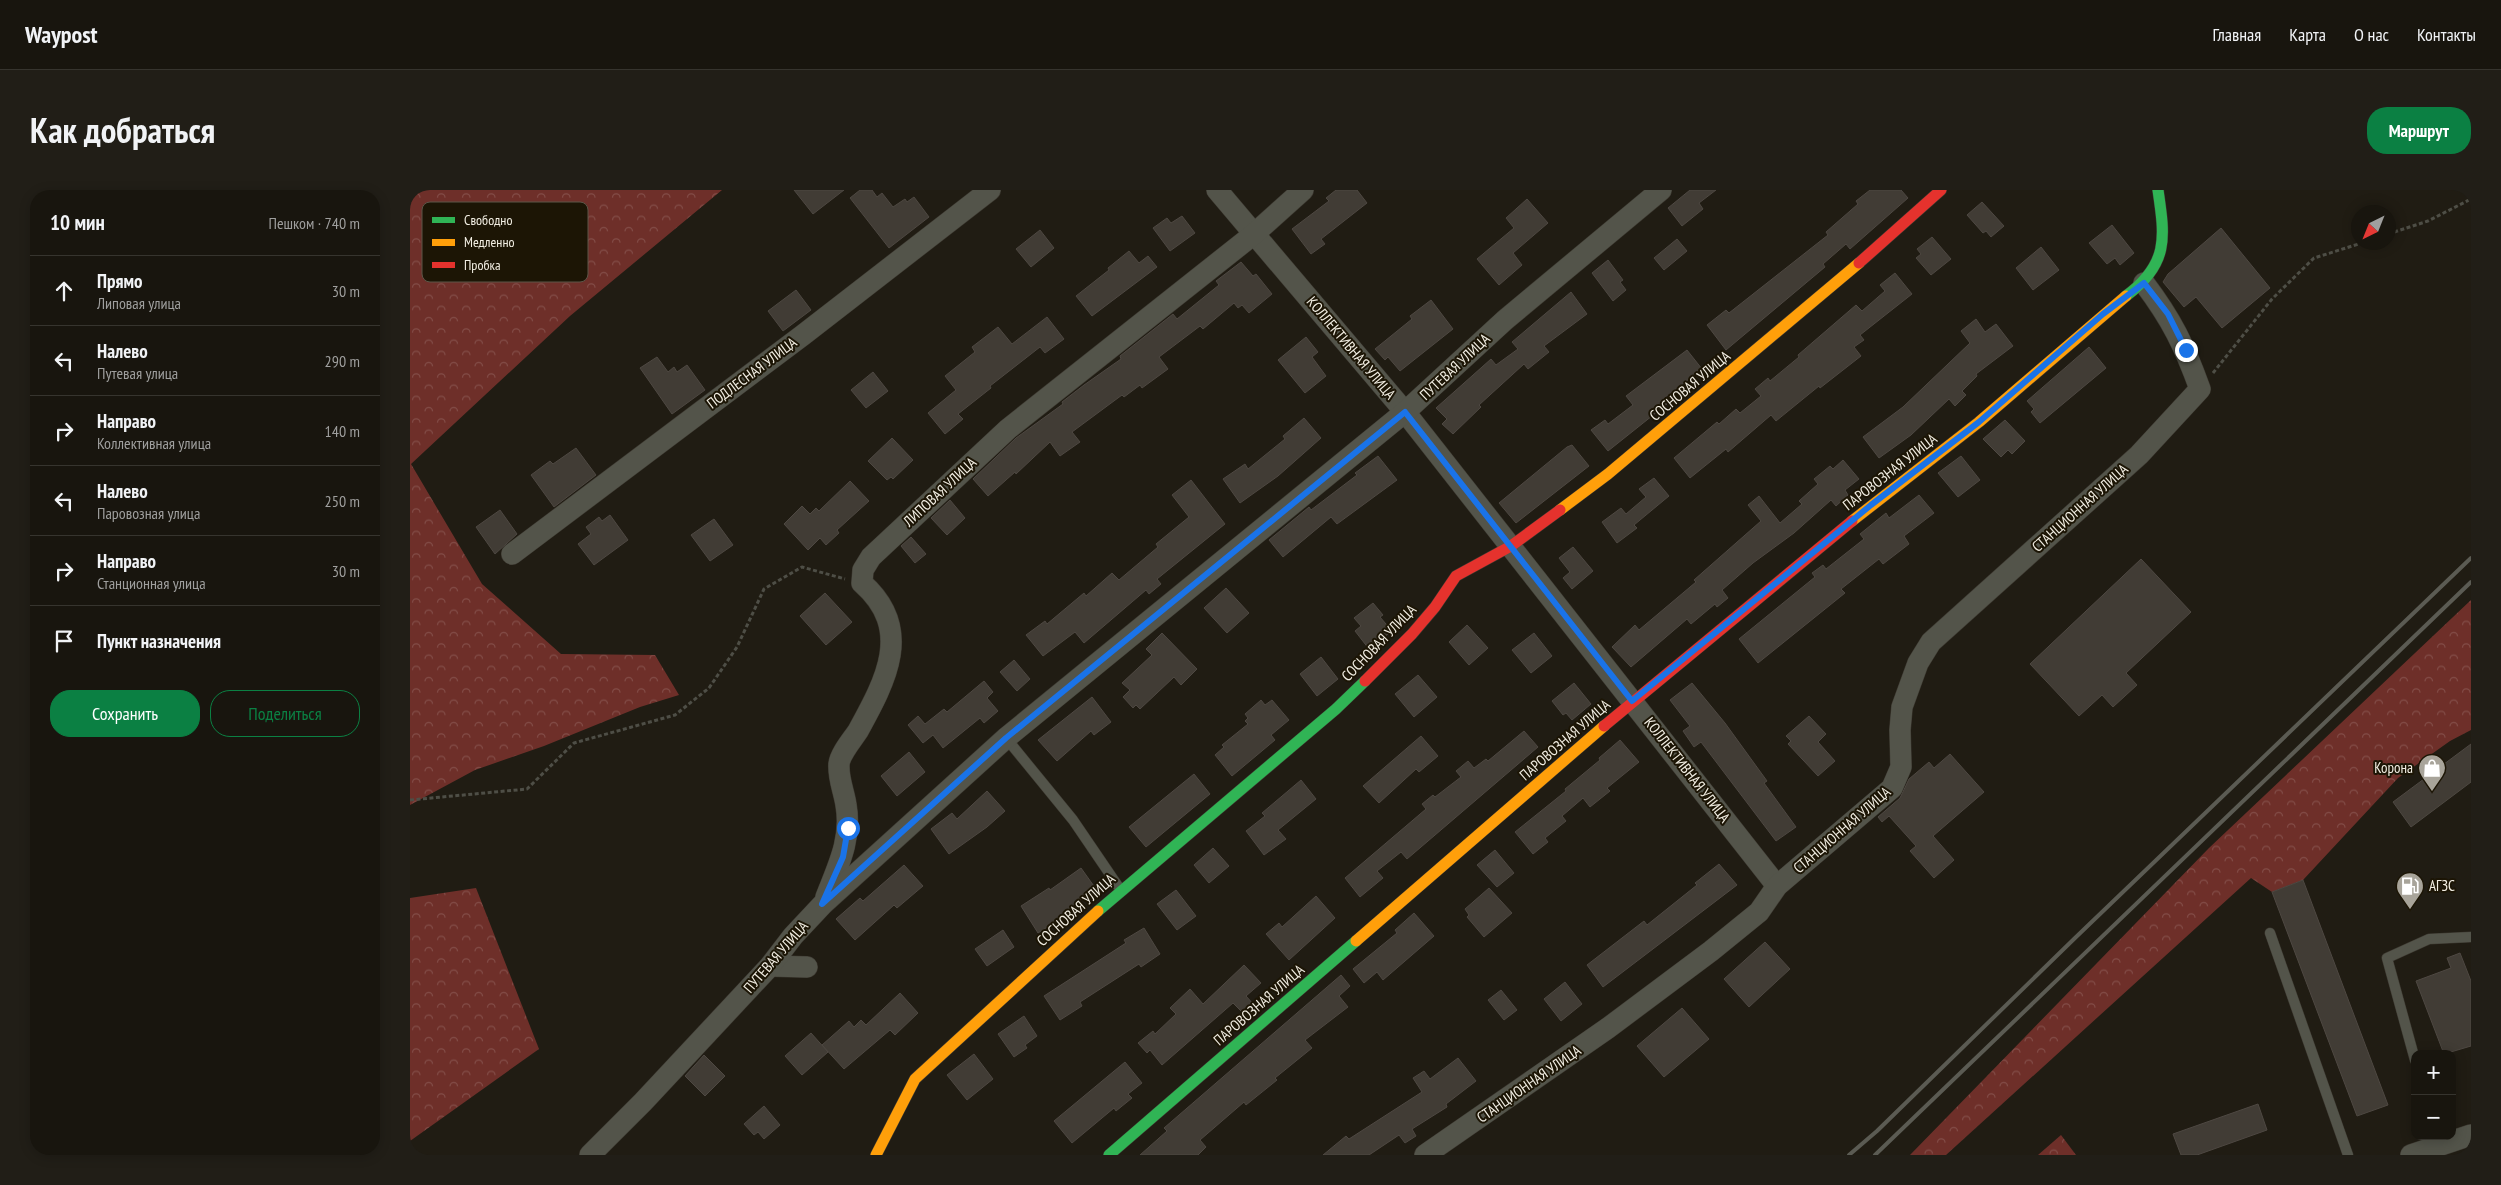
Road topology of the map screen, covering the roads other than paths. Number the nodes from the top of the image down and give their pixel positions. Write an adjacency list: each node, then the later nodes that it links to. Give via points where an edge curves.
1 (990, 190): 11 (street, ПОДЛЕСНАЯ УЛИЦА)
2 (1217, 190): 7 (street, КОЛЛЕКТИВНАЯ УЛИЦА)
3 (1303, 190): 7 (street, ЛИПОВАЯ УЛИЦА)
4 (1661, 190): 9 (street, ПУТЕВАЯ УЛИЦА, via 1505,320)
5 (1941, 190): 10 (street, СОСНОВАЯ УЛИЦА, via 1608,474)
6 (2158, 190): 8 (street, via 2164,234 2159,258)
7 (1254, 234): 9 (street, КОЛЛЕКТИВНАЯ УЛИЦА); 16 (street, ЛИПОВАЯ УЛИЦА, via 1008,428 871,557 863,570 862,583 884,608 890,623 892,650 880,688 839,762 848,828 843,857)
8 (2144, 283): 12 (street, ПАРОВОЗНАЯ УЛИЦА, via 2103,314 1979,422 1871,505); 14 (street, СТАНЦИОННАЯ УЛИЦА, via 2168,314 2200,389 2139,455 1932,642 1918,663 1902,707 1902,767 1892,788)
9 (1405, 412): 10 (street, КОЛЛЕКТИВНАЯ УЛИЦА); 13 (street, ПУТЕВАЯ УЛИЦА)
10 (1511, 546): 12 (street, КОЛЛЕКТИВНАЯ УЛИЦА); 15 (street, СОСНОВАЯ УЛИЦА, via 1456,576 1412,634 1336,709)
11 (512, 554)
12 (1632, 701): 14 (street, КОЛЛЕКТИВНАЯ УЛИЦА); 26 (street, ПАРОВОЗНАЯ УЛИЦА)
13 (1006, 738): 15 (lane, via 1074,820); 16 (street, ПУТЕВАЯ УЛИЦА)
14 (1777, 886): 27 (street, СТАНЦИОННАЯ УЛИЦА, via 1759,912 1711,952)
15 (1121, 890): 25 (street, СОСНОВАЯ УЛИЦА, via 915,1079)
16 (822, 904): 19 (street, ПУТЕВАЯ УЛИЦА)
17 (2270, 933): 28 (lane)
18 (2471, 938): 21 (lane, via 2429,939 2387,958)
19 (770, 966): 20 (street); 24 (street, ПУТЕВАЯ УЛИЦА)
20 (807, 967)
21 (2412, 1050)
22 (2471, 1134): 23 (street)
23 (2437, 1141): 29 (street)
24 (590, 1155)
25 (876, 1155)
26 (1109, 1155)
27 (1426, 1155)
28 (2348, 1155)
29 (2410, 1155)

